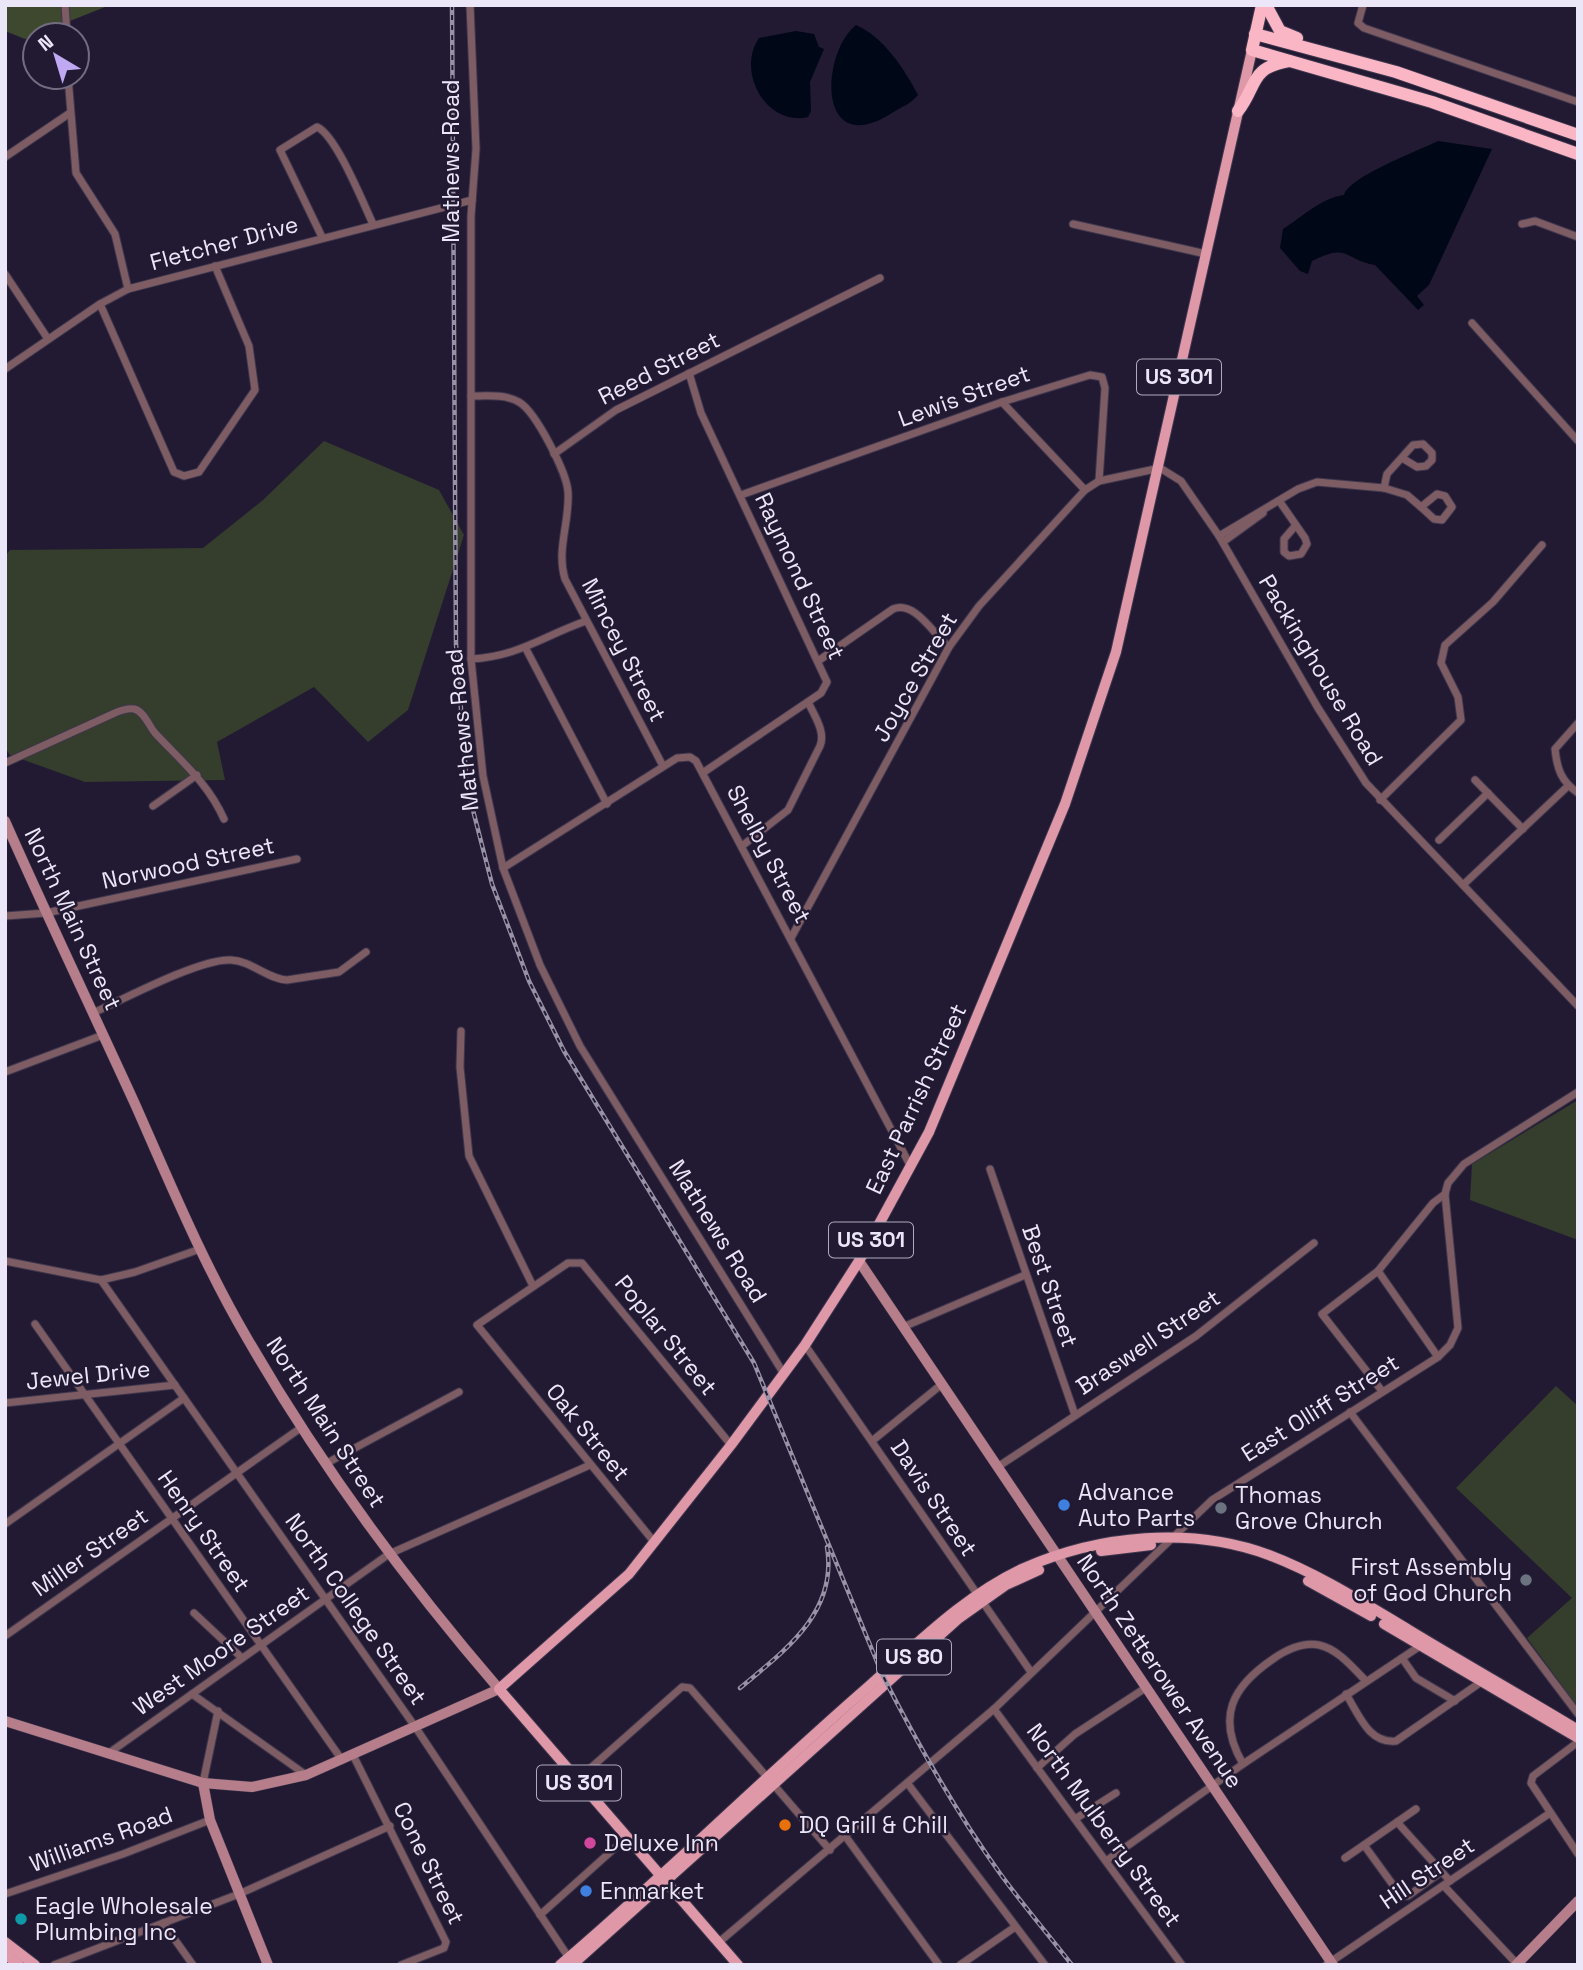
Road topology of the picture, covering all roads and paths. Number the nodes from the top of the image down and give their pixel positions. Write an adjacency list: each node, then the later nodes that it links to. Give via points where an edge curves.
1 (470, 5): 15 (street, Mathews Road, via 475,149)
2 (1264, 5): 4 (highway, US 301); 7 (highway, via 1272,22 1290,36)
3 (1363, 5): 9 (street, via 1358,23 1364,29)
4 (1255, 34): 5 (highway, US 301); 7 (highway)
5 (1252, 50): 6 (highway); 10 (main road, US 301)
6 (1294, 61): 10 (highway, via 1261,70); 13 (highway, via 1432,102)
7 (1396, 72): 12 (highway)
8 (69, 91): 11 (street)
9 (1578, 102)
10 (1238, 111): 21 (main road, US 301)
11 (70, 113): 14 (street); 25 (street, via 76,173 115,234)
12 (1578, 135)
13 (1578, 154)
14 (5, 157)
15 (472, 200): 16 (street, Fletcher Drive); 31 (street, Mathews Road)
16 (373, 224): 19 (street, Fletcher Drive); 19 (street, via 334,144 317,127 280,150)
17 (1073, 224): 21 (street)
18 (1522, 224): 20 (street, via 1535,221)
19 (322, 237): 22 (street, Fletcher Drive)
20 (1578, 237)
21 (1206, 254): 36 (main road, US 301)
22 (215, 266): 25 (street, Fletcher Drive); 26 (street, via 249,346 255,390 199,472 184,476 174,472)
23 (5, 274): 28 (street)
24 (880, 278): 30 (street, Reed Street)
25 (128, 289): 26 (street, Fletcher Drive)
26 (100, 304): 28 (street, Fletcher Drive)
27 (1472, 323): 33 (street)
28 (48, 339): 29 (street, Fletcher Drive)
29 (5, 369)
30 (689, 373): 34 (street, Reed Street, via 615,410); 40 (street, Raymond Street, via 701,413)
31 (471, 396): 34 (street, Mincey Street, via 501,396 522,404); 49 (street, Mathews Road)
32 (1002, 402): 37 (street, Lewis Street, via 1090,375 1102,377); 39 (street); 40 (street, Lewis Street)
33 (1578, 441)
34 (554, 454): 46 (street, Mincey Street, via 568,491 562,569)
35 (1402, 458): 38 (street, via 1387,474)
36 (1160, 468): 37 (street, Joyce Street); 44 (street, Packinghouse Road, via 1181,481); 82 (main road, East Parrish Street / US 301, via 1128,607 1065,804)
37 (1099, 481): 39 (street, Joyce Street)
38 (1384, 488): 41 (street, via 1317,482); 42 (street, via 1407,495)
39 (1085, 490): 47 (street, Joyce Street, via 979,606)
40 (741, 495): 50 (street, Raymond Street)
41 (1280, 502): 43 (street); 44 (street)
42 (1421, 507)
43 (1296, 525)
44 (1221, 539): 61 (street, Packinghouse Road, via 1343,751)
45 (1542, 545): 61 (street, via 1493,602 1445,645 1441,663 1458,697 1461,720)
46 (586, 621): 48 (street); 54 (street, Mincey Street)
47 (949, 647): 50 (street, via 903,606); 74 (street, Joyce Street)
48 (525, 648): 49 (street, via 498,658); 62 (street)
49 (471, 659): 70 (street, Mathews Road, via 483,776)
50 (818, 661): 51 (street, Raymond Street, via 827,686)
51 (808, 702): 55 (street); 68 (street, via 823,739 788,810)
52 (1578, 723): 58 (street, via 1555,749 1557,770)
53 (5, 763): 56 (street, via 133,709)
54 (663, 766): 55 (street, Shelby Street, via 690,757); 62 (street, Shelby Street)
55 (705, 772): 68 (street, Shelby Street)
56 (197, 775): 63 (street); 64 (street, via 214,796)
57 (1475, 780): 59 (street)
58 (1568, 786): 60 (street); 66 (street)
59 (1488, 793): 66 (street); 67 (street)
60 (1578, 793)
61 (1380, 800): 71 (street, Packinghouse Road)
62 (607, 804): 70 (street, Shelby Street)
63 (153, 806)
64 (224, 819)
65 (5, 821): 72 (street, North Main Street)
66 (1522, 829): 71 (street)
67 (1439, 841)
68 (743, 846): 74 (street, Shelby Street)
69 (297, 859): 72 (street, Norwood Street)
70 (503, 868): 97 (street, Mathews Road, via 540,965 580,1046)
71 (1463, 885): 76 (street, Packinghouse Road)
72 (46, 913): 73 (street, Norwood Street); 77 (street, North Main Street)
73 (5, 916)
74 (791, 938): 82 (street, Shelby Street)
75 (366, 952): 77 (street, via 339,972 287,980 239,961 214,961)
76 (1578, 1006)
77 (93, 1013): 79 (street, North Main Street)
78 (461, 1031): 92 (street, via 468,1156)
79 (103, 1035): 80 (street); 86 (street, North Main Street)
80 (5, 1072)
81 (1578, 1092): 84 (street, via 1464,1164)
82 (911, 1167): 88 (main road, East Parrish Street / US 301)
83 (990, 1169): 90 (street, Best Street)
84 (1445, 1194): 89 (street); 96 (street, East Olliff Street, via 1458,1328)
85 (1314, 1243): 106 (street, Braswell Street, via 1195,1336)
86 (200, 1249): 91 (street); 107 (street, North Main Street)
87 (5, 1261): 91 (street)
88 (859, 1261): 94 (street, North Zetterower Avenue); 95 (main road, East Parrish Street / US 301)
89 (1378, 1271): 96 (street); 100 (street, via 1322,1314)
90 (1025, 1275): 94 (street); 106 (street, Best Street)
91 (101, 1280): 99 (street, North College Street)
92 (533, 1286): 110 (street, Poplar Street, via 575,1261 582,1263); 112 (street, Oak Street, via 477,1325)
93 (35, 1324): 102 (street, Henry Street)
94 (903, 1327): 98 (street, North Zetterower Avenue)
95 (806, 1345): 97 (main road, East Parrish Street / US 301); 108 (street, Davis Street)
96 (1438, 1357): 100 (street, East Olliff Street)
97 (784, 1374): 110 (main road, East Parrish Street / US 301)
98 (942, 1384): 108 (street); 113 (street, North Zetterower Avenue)
99 (175, 1385): 102 (street, Jewel Drive); 103 (street, North College Street)
100 (1382, 1391): 105 (street, East Olliff Street)
101 (460, 1392): 111 (street)
102 (84, 1394): 104 (street, Jewel Drive); 109 (street, Henry Street)
103 (184, 1398): 109 (street); 114 (street, North College Street)
104 (5, 1403)
105 (1350, 1412): 117 (street, East Olliff Street, via 1212,1500); 140 (street)
106 (1075, 1415): 113 (street, Braswell Street)
107 (302, 1427): 111 (street, North Main Street); 114 (street, Miller Street)
108 (872, 1441): 122 (street, Davis Street)
109 (118, 1443): 115 (street, Henry Street); 116 (street)
110 (731, 1445): 118 (main road, East Parrish Street / US 301)
111 (327, 1463): 119 (street, North Main Street)
112 (590, 1465): 118 (street, Oak Street); 119 (street, West Moore Street)
113 (999, 1466): 120 (street, North Zetterower Avenue)
114 (237, 1471): 115 (street, Miller Street); 121 (street, North College Street)
115 (172, 1517): 125 (street, Miller Street); 126 (street, Henry Street)
116 (5, 1524)
117 (1168, 1541): 120 (main road, US 80); 123 (street, East Olliff Street); 127 (main road, US 80, via 1263,1560 1295,1573); 131 (main road, US 80, via 1244,1548 1291,1565 1343,1590)
118 (655, 1543): 134 (main road, East Parrish Street / US 301, via 629,1574)
119 (389, 1554): 121 (street, West Moore Street); 134 (street, North Main Street)
120 (1061, 1558): 122 (main road, US 80); 123 (street, North Zetterower Avenue)
121 (326, 1599): 126 (street, West Moore Street); 142 (street, North College Street)
122 (979, 1599): 130 (street, Davis Street); 152 (main road, US 80)
123 (1096, 1610): 130 (street, East Olliff Street); 133 (street, North Zetterower Avenue)
124 (194, 1613): 129 (street)
125 (5, 1636)
126 (261, 1645): 129 (street, West Moore Street); 147 (street, Henry Street)
127 (1420, 1646): 128 (street); 131 (main road, US 80)
128 (1402, 1657): 132 (street); 137 (street, via 1416,1678)
129 (242, 1658): 135 (street, West Moore Street)
130 (1031, 1672): 138 (street, East Olliff Street)
131 (1485, 1679): 137 (street); 143 (main road, US 80); 144 (main road, US 80)
132 (1366, 1681): 136 (street); 148 (street, via 1329,1648 1317,1644 1294,1647 1270,1661 1244,1683 1232,1702 1231,1738)
133 (1147, 1687): 149 (street, via 1075,1734); 155 (street, North Zetterower Avenue)
134 (499, 1689): 142 (street); 151 (main road, North Main Street / US 301)
135 (192, 1694): 139 (street); 145 (street, West Moore Street)
136 (1346, 1695): 137 (street, via 1373,1736 1383,1742 1396,1741); 148 (street)
137 (1455, 1701)
138 (994, 1709): 149 (street, North Mulberry Street); 154 (street, East Olliff Street)
139 (218, 1711): 150 (street); 153 (street)
140 (1578, 1714)
141 (5, 1721): 145 (street)
142 (416, 1728): 146 (street); 176 (street, North College Street)
143 (1578, 1730)
144 (1578, 1740): 158 (street, via 1533,1776 1531,1783)
145 (109, 1753): 153 (street)
146 (353, 1755): 147 (street); 162 (street, Cone Street)
147 (342, 1760): 150 (street)
148 (1243, 1764): 155 (street)
149 (1037, 1768): 160 (street, North Mulberry Street)
150 (306, 1775): 153 (street, via 252,1787)
151 (577, 1780): 152 (street, via 682,1687 699,1697); 164 (main road, North Main Street / US 301)
152 (769, 1781): 166 (street); 171 (main road, US 80)
153 (203, 1783): 159 (street)
154 (908, 1784): 163 (street, East Olliff Street); 178 (street)
155 (1212, 1785): 169 (street); 183 (street, North Zetterower Avenue)
156 (1116, 1793): 160 (street)
157 (1416, 1809): 161 (street)
158 (1550, 1814): 167 (street); 172 (street, Hill Street)
159 (210, 1819): 173 (street, Williams Road); 174 (street)
160 (1075, 1819): 169 (street, North Mulberry Street)
161 (1397, 1822): 165 (street); 170 (street)
162 (390, 1826): 174 (street); 190 (street, Cone Street, via 446,1942 444,1948)
163 (846, 1837): 166 (street, East Olliff Street); 192 (street)
164 (626, 1838): 171 (main road, North Main Street / US 301); 176 (street)
165 (1364, 1845): 168 (street); 170 (street, via 1401,1896 1408,1896)
166 (830, 1850): 180 (street, East Olliff Street)
167 (1578, 1854)
168 (1345, 1858)
169 (1106, 1861): 195 (street, North Mulberry Street)
170 (1441, 1872): 172 (street)
171 (662, 1879): 180 (main road, North Main Street); 182 (main road)
172 (1447, 1884): 183 (street, Hill Street); 184 (street)
173 (5, 1894)
174 (239, 1894): 177 (street); 189 (street)
175 (1578, 1900): 184 (street)
176 (540, 1915): 182 (street, North College Street)
177 (163, 1923): 187 (street); 188 (street)
178 (1015, 1927): 193 (street); 194 (street)
179 (5, 1942): 186 (main road)
180 (719, 1943): 191 (main road, North Main Street)
181 (5, 1954): 185 (main road)
182 (570, 1963)
183 (1329, 1964)
184 (1516, 1964)
185 (19, 1965)
186 (35, 1965)
187 (54, 1965)
188 (193, 1965)
189 (268, 1965)
190 (401, 1965)
191 (738, 1965)
192 (939, 1965)
193 (960, 1965)
194 (1045, 1965)
195 (1182, 1965)

